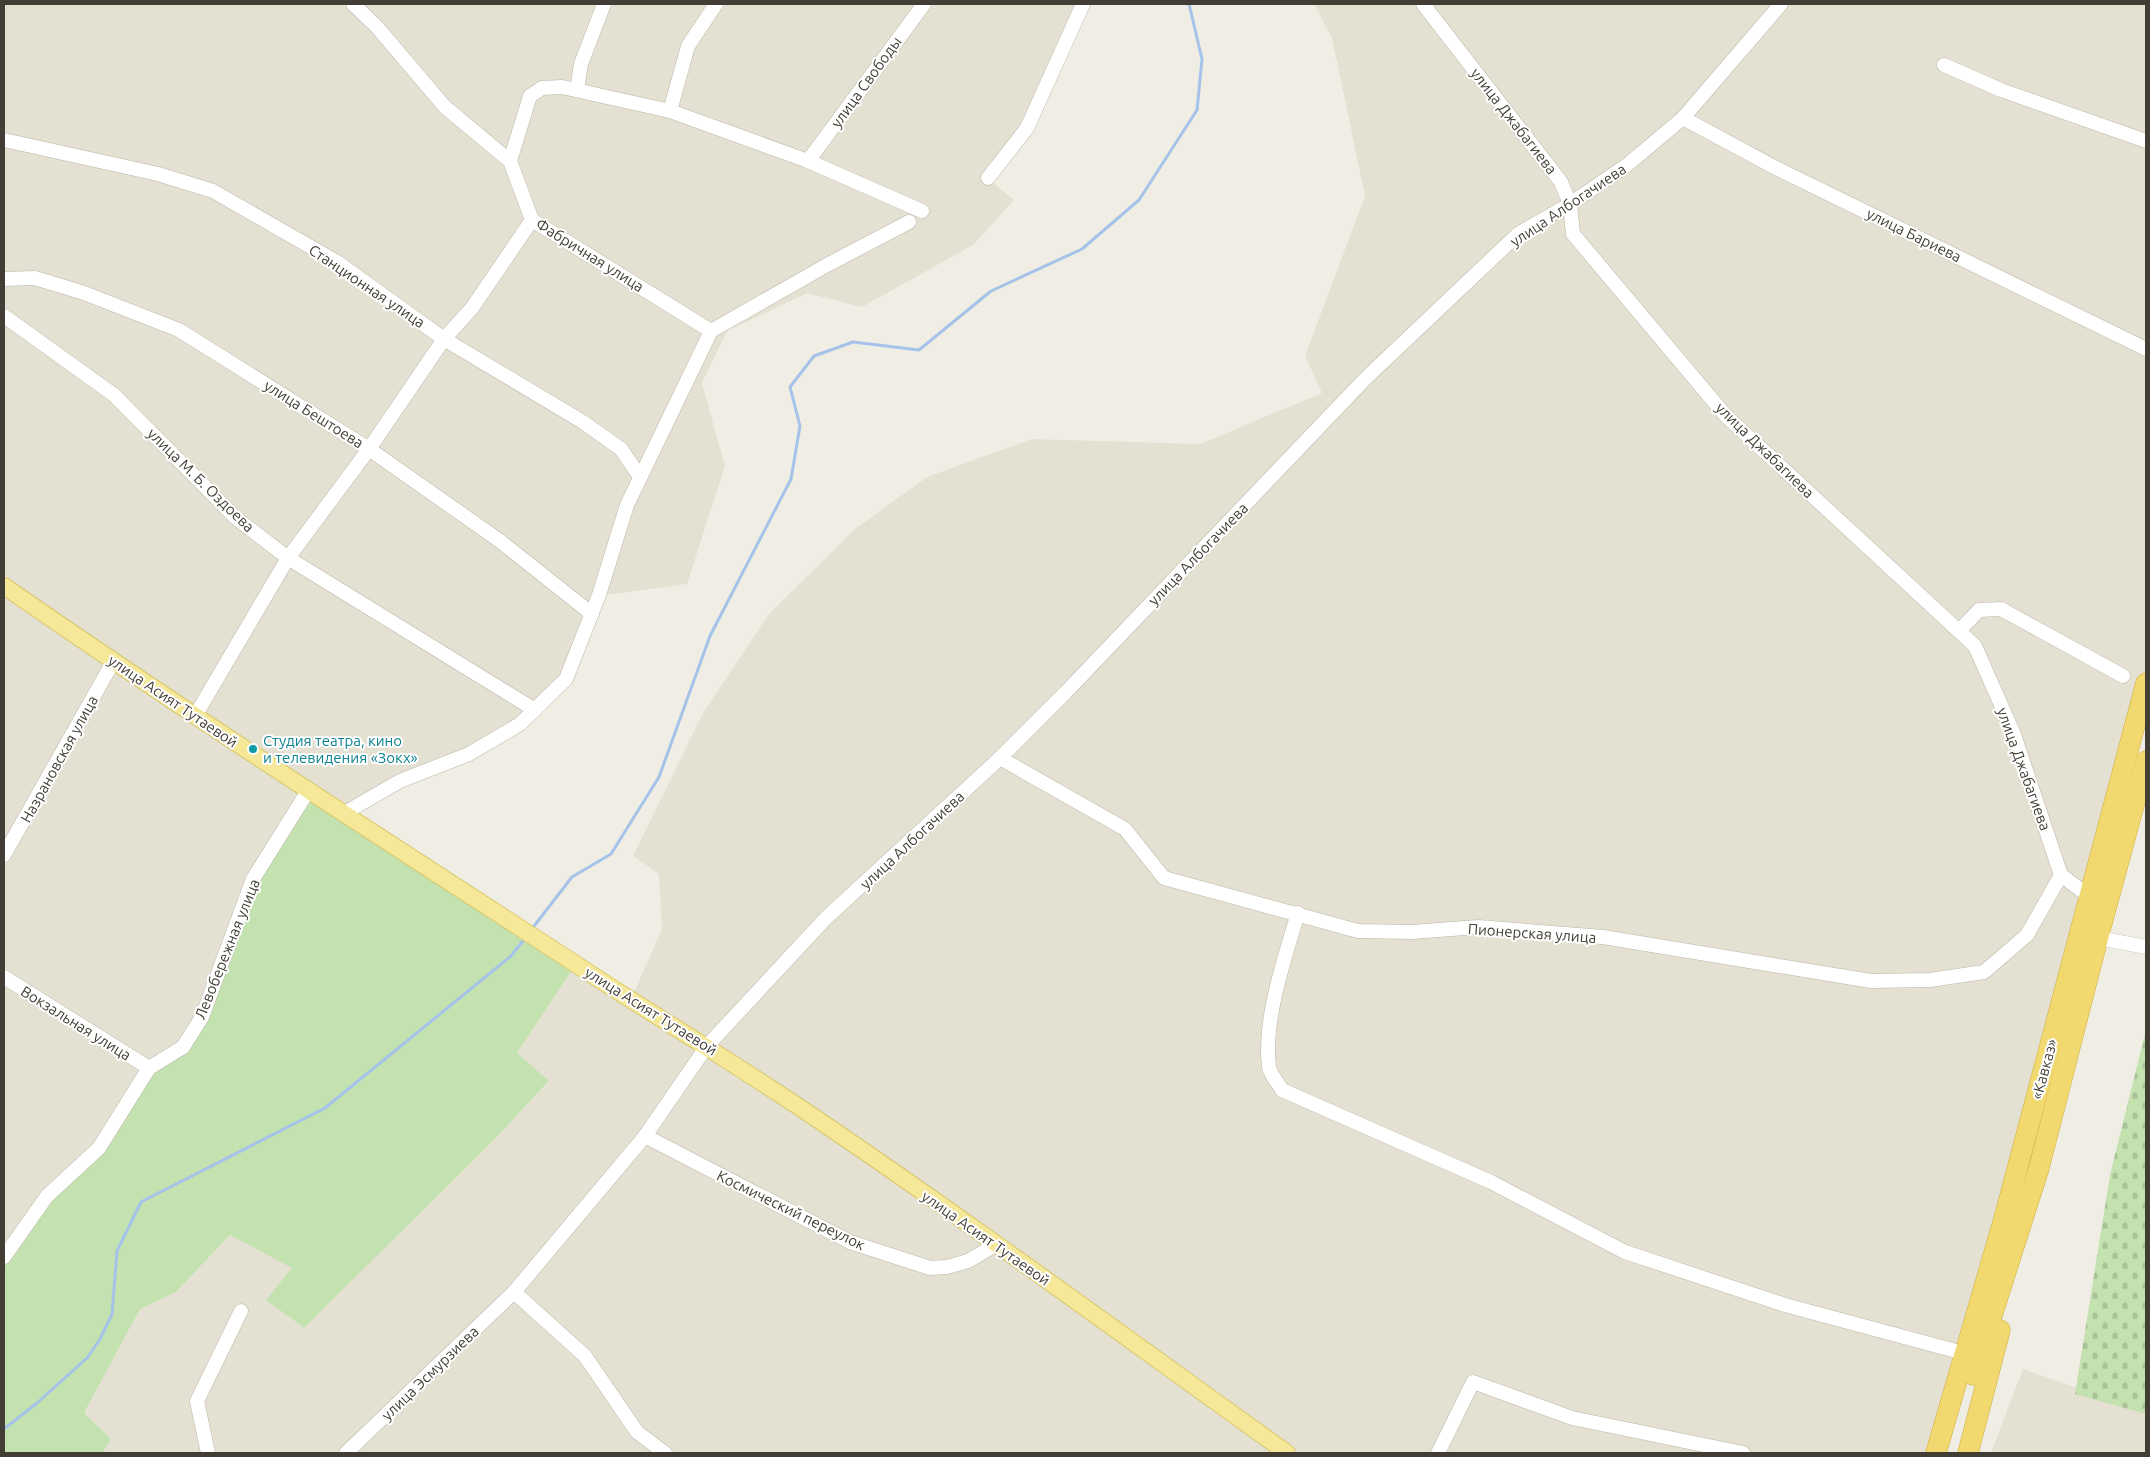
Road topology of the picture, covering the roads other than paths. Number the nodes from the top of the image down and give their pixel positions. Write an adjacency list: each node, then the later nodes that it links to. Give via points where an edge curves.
1 (353, 4): 14 (street, Фабричная улица, via 445,106)
2 (604, 4): 9 (street, via 581,64)
3 (716, 4): 10 (street, via 688,46)
4 (924, 4): 15 (street, улица Свободы)
5 (1084, 4): 16 (street, via 1027,128)
6 (1423, 4): 17 (street, улица Джабагиева, via 1561,182)
7 (1781, 4): 11 (street, улица Албогачиева)
8 (1944, 65): 13 (street, via 2001,90)
9 (577, 89): 10 (street); 14 (street, via 549,87 531,94)
10 (670, 111): 15 (street)
11 (1683, 118): 17 (street, улица Албогачиева, via 1627,166); 25 (street, улица Бариева, via 1778,169)
12 (4, 140): 24 (street, Станционная улица, via 158,174 213,192 337,262)
13 (2146, 141)
14 (510, 161): 19 (street, Фабричная улица)
15 (808, 161): 18 (street)
16 (988, 178)
17 (1570, 204): 31 (street, улица Джабагиева, via 1573,234 1726,416); 37 (street, улица Албогачиева, via 1518,234 1366,378)
18 (922, 211)
19 (532, 220): 23 (street, Фабричная улица); 24 (street, via 472,308)
20 (908, 222): 23 (street)
21 (4, 279): 26 (street, улица Бештоева, via 35,278 180,330)
22 (4, 316): 28 (street, улица М. Б. Оздоева, via 114,395 236,518)
23 (711, 331): 27 (street)
24 (444, 339): 26 (street); 27 (street, Станционная улица, via 583,422 621,449)
25 (2146, 349)
26 (369, 449): 28 (street); 30 (street, улица Бештоева, via 500,541)
27 (640, 477): 30 (street, via 627,504)
28 (288, 558): 35 (street, улица М. Б. Оздоева); 36 (street)
29 (4, 586): 32 (main road, улица Асият Тутаевой)
30 (592, 614): 35 (street, via 566,679)
31 (1959, 631): 33 (street, via 1979,610 2000,609); 42 (street, улица Джабагиева, via 1975,646 2013,732)
32 (113, 662): 36 (main road, улица Асият Тутаевой); 41 (street, Назрановская улица)
33 (2123, 676)
34 (2146, 683): 43 (highway, «Кавказ»)
35 (535, 710): 40 (street, via 520,724 469,754 400,782)
36 (195, 716): 39 (main road, улица Асият Тутаевой)
37 (1000, 758): 44 (street, Пионерская улица, via 1125,828 1164,878); 48 (street, улица Албогачиева, via 826,918)
38 (2146, 761): 45 (highway, «Кавказ»)
39 (308, 791): 40 (main road, улица Асият Тутаевой); 49 (street, Левобережная улица, via 253,879 202,1017 183,1047)
40 (343, 814): 48 (main road, улица Асият Тутаевой)
41 (4, 855)
42 (2061, 875): 43 (street); 44 (street, Пионерская улица, via 2027,935 1984,972 1930,980 1871,981 1603,937 1478,927 1412,932 1358,931)
43 (2090, 897): 51 (highway, «Кавказ»)
44 (1298, 913): 57 (street, via 1278,982 1270,1035 1269,1069 1282,1090 1491,1182 1626,1252 1785,1305)
45 (2098, 938): 46 (street); 52 (highway, «Кавказ»)
46 (2146, 947)
47 (4, 977): 49 (street, Вокзальная улица)
48 (707, 1046): 50 (street, улица Албогачиева); 53 (main road, улица Асият Тутаевой)
49 (148, 1068): 54 (street, Левобережная улица, via 99,1148 47,1196)
50 (645, 1136): 53 (street, Космический переулок, via 850,1242 930,1268 968,1261); 55 (street, улица Эсмурзиева)
51 (2005, 1215): 57 (highway); 58 (highway, «Кавказ»)
52 (2017, 1240): 58 (highway, «Кавказ»); 68 (highway, via 1998,1341)
53 (997, 1244): 62 (main road, улица Асият Тутаевой)
54 (4, 1257)
55 (514, 1292): 60 (street, улица Эсмурзиева); 61 (street, via 585,1356 636,1432)
56 (241, 1311): 59 (street, via 197,1401)
57 (1956, 1351): 65 (highway)
58 (1960, 1397): 66 (highway, «Кавказ»); 67 (highway, «Кавказ»)
59 (208, 1453)
60 (346, 1453)
61 (665, 1453)
62 (1287, 1453)
63 (1438, 1453): 64 (street, via 1473,1382 1572,1418)
64 (1742, 1453)
65 (1926, 1453)
66 (1936, 1453)
67 (1950, 1453)
68 (1968, 1453)

